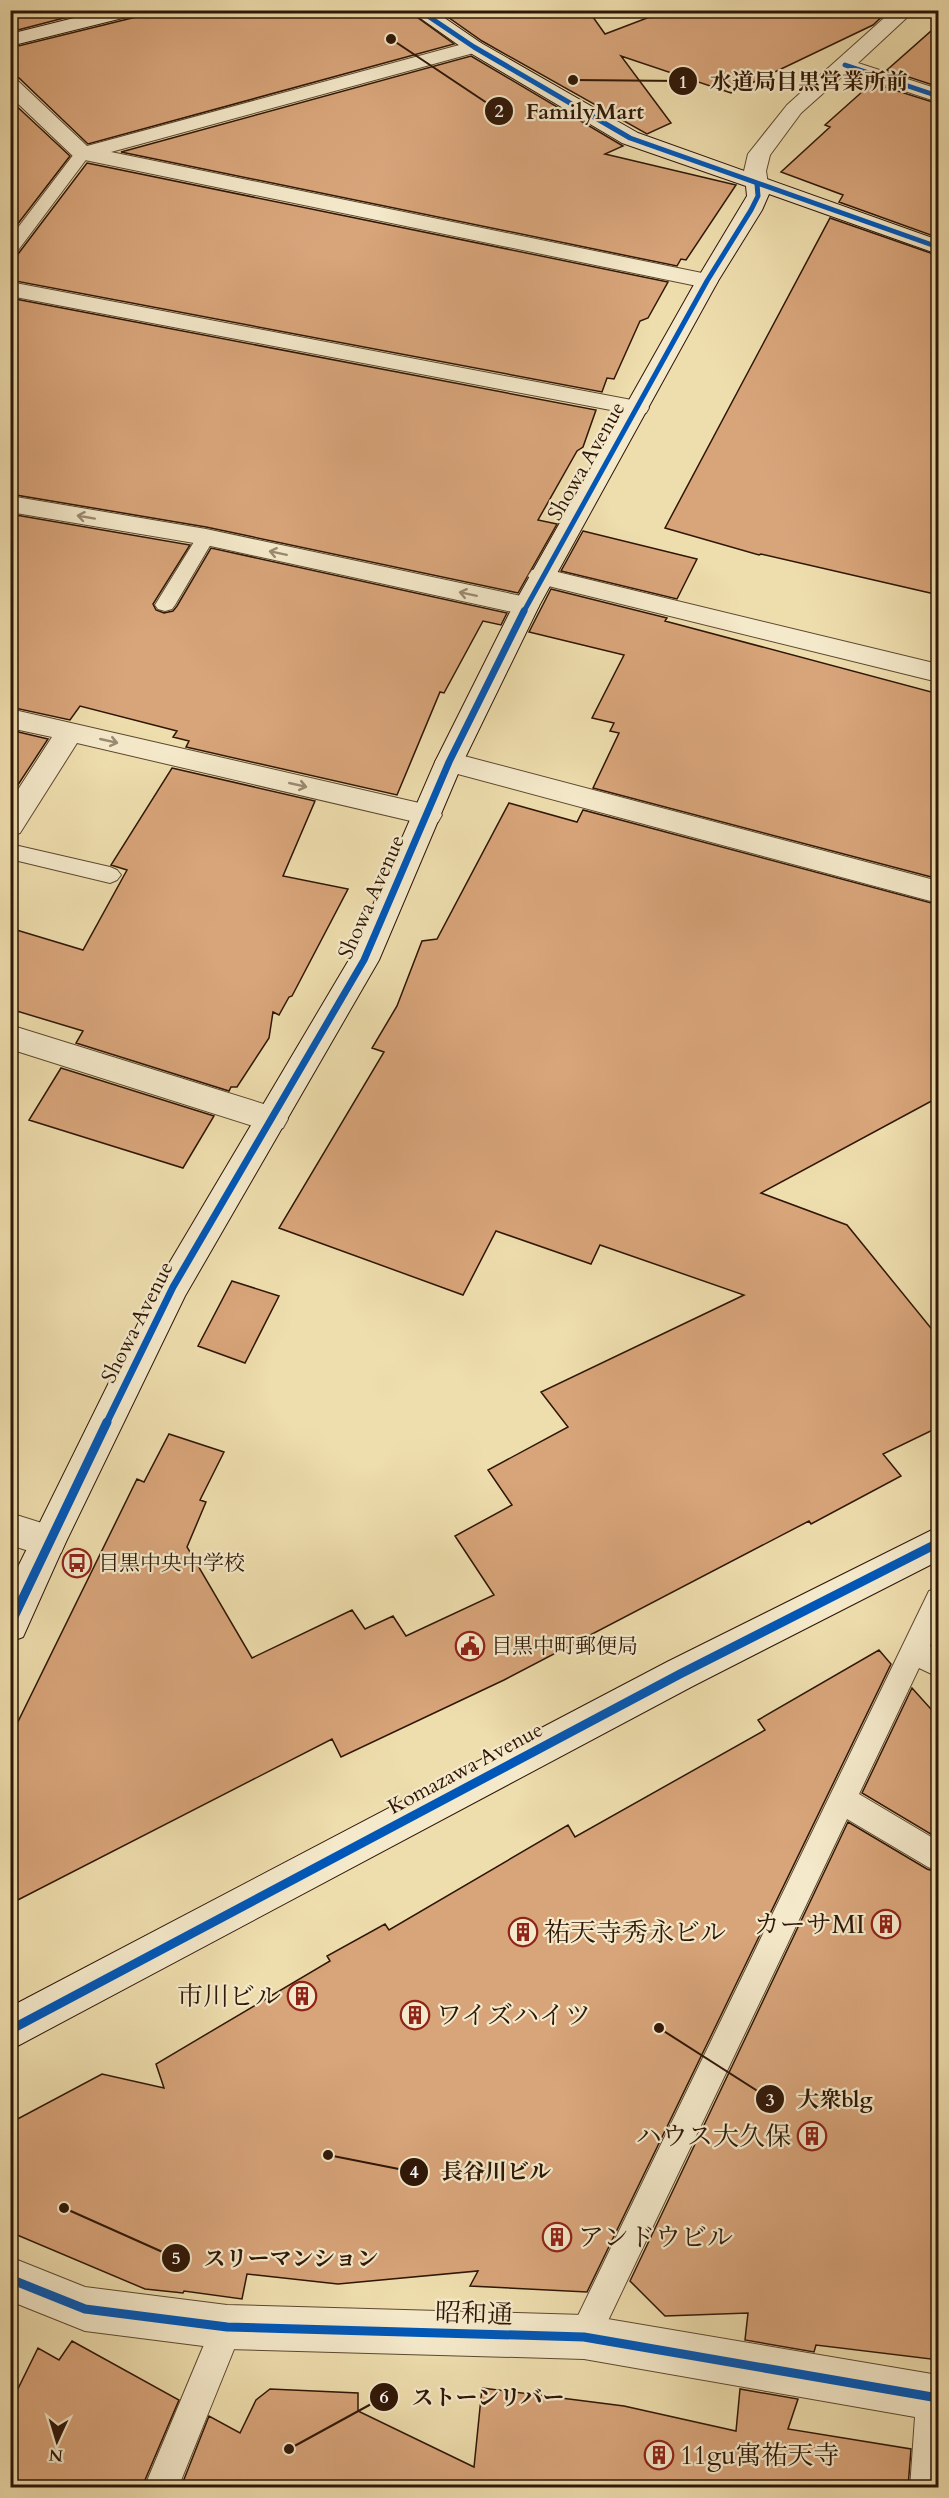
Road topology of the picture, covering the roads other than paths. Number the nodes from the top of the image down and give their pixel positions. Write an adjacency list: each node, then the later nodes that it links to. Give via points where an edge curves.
1 (132, 10): 4 (street)
2 (419, 10): 5 (street)
3 (905, 10): 6 (street, Showa Avenue)
4 (10, 40)
5 (474, 47): 9 (street); 10 (street, via 630,138)
6 (845, 65): 8 (street); 10 (street, Showa Avenue, via 794,109 759,154)
7 (10, 84): 9 (street)
8 (939, 96)
9 (83, 153): 12 (lane); 13 (street)
10 (757, 184): 11 (street); 13 (street, Showa Avenue, via 758,196)
11 (939, 247)
12 (10, 250)
13 (707, 281): 15 (street, Showa Avenue)
14 (10, 289): 15 (street)
15 (638, 408): 18 (street, Showa Avenue)
16 (10, 504): 17 (street, one-way to 16)
17 (206, 537): 19 (lane); 20 (street, one-way to 17)
18 (541, 576): 20 (street, Showa Avenue); 21 (street)
19 (165, 605)
20 (525, 606): 24 (street, Showa Avenue)
21 (939, 673)
22 (10, 718): 23 (street)
23 (70, 732): 25 (street, one-way to 25); 26 (street)
24 (448, 762): 25 (street, Showa Avenue); 29 (street)
25 (428, 815): 31 (street, Showa Avenue, via 364,960)
26 (10, 826)
27 (10, 851): 28 (lane)
28 (110, 875)
29 (939, 892)
30 (10, 1037): 31 (street)
31 (272, 1119): 33 (street, Showa Avenue, via 174,1287)
32 (10, 1529): 33 (street)
33 (48, 1541): 36 (street, Showa Avenue)
34 (939, 1543): 40 (street, Komazawa Avenue, via 680,1674)
35 (939, 1600): 37 (lane)
36 (10, 1624)
37 (926, 1658): 38 (lane)
38 (842, 1800): 39 (lane); 43 (lane)
39 (939, 1857)
40 (10, 2030)
41 (10, 2278): 42 (street, 昭和通, via 84,2309)
42 (227, 2327): 43 (street, 昭和通); 46 (lane)
43 (584, 2337): 44 (street, 昭和通)
44 (939, 2398)
45 (939, 2416): 47 (street)
46 (160, 2487)
47 (933, 2487)

